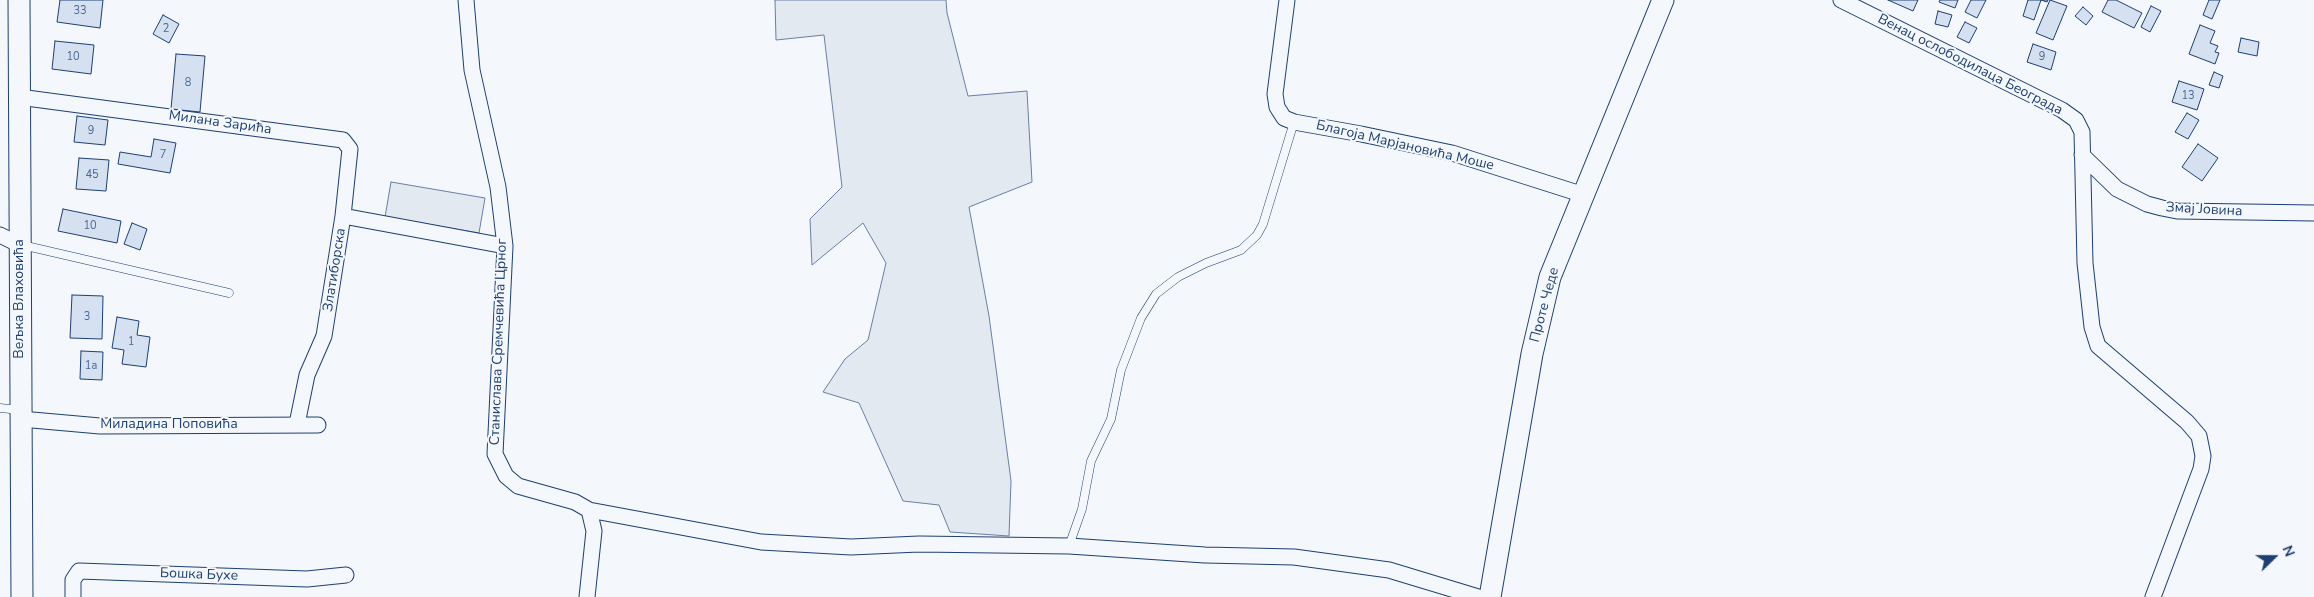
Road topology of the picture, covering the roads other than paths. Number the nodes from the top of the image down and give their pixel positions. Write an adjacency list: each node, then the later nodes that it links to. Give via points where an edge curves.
1 (19, 0): 6 (street, Вељка Влаховића)
2 (466, 0): 14 (street, Станислава Сремчевића Црног, via 472,70 498,187)
3 (1287, 0): 7 (street, via 1275,94 1277,107 1284,118)
4 (1663, 0): 9 (street, Проте Чеде)
5 (1841, 0): 8 (street, Венац ослободилаца Београда, via 2062,110 2076,120 2082,132)
6 (19, 97): 11 (street, Милана Зарића, via 343,140 350,149); 13 (street, Вељка Влаховића)
7 (1294, 122): 9 (street, Благоја Марјановића Моше, via 1452,154); 20 (lane, via 1257,235 1241,250 1178,276 1156,294 1141,318 1121,370 1111,419 1091,461 1082,509)
8 (2082, 155): 10 (street, Змај Јовина, via 2117,188 2162,208); 27 (street, Венац ослободилаца Београда, via 2085,263 2092,327 2098,346 2187,422 2199,436 2203,456)
9 (1584, 195): 26 (street, Проте Чеде, via 1550,278 1532,354)
10 (2314, 213)
11 (343, 216): 14 (street, Златиборска); 17 (street, Златиборска, via 324,336 307,375)
12 (0, 235): 13 (street)
13 (20, 245): 15 (lane); 16 (street, Вељка Влаховића)
14 (505, 246): 19 (street, Станислава Сремчевића Црног, via 495,454 506,476 518,486 575,502)
15 (229, 293)
16 (14, 412): 17 (street, Миладина Поповића, via 100,426); 22 (street, Вељка Влаховића)
17 (297, 424): 18 (street, Миладина Поповића)
18 (318, 425)
19 (589, 510): 20 (street, Станислава Сремчевића Црног, via 761,542 851,547 919,544); 24 (street, via 594,531)
20 (1068, 546): 25 (street, Станислава Сремчевића Црног, via 1294,557 1389,570)
21 (346, 575): 23 (street, Бошка Бухе, via 307,579 79,571 73,580)
22 (22, 597)
23 (73, 597)
24 (587, 597)
25 (1478, 597)
26 (1490, 597)
27 (2153, 597)

